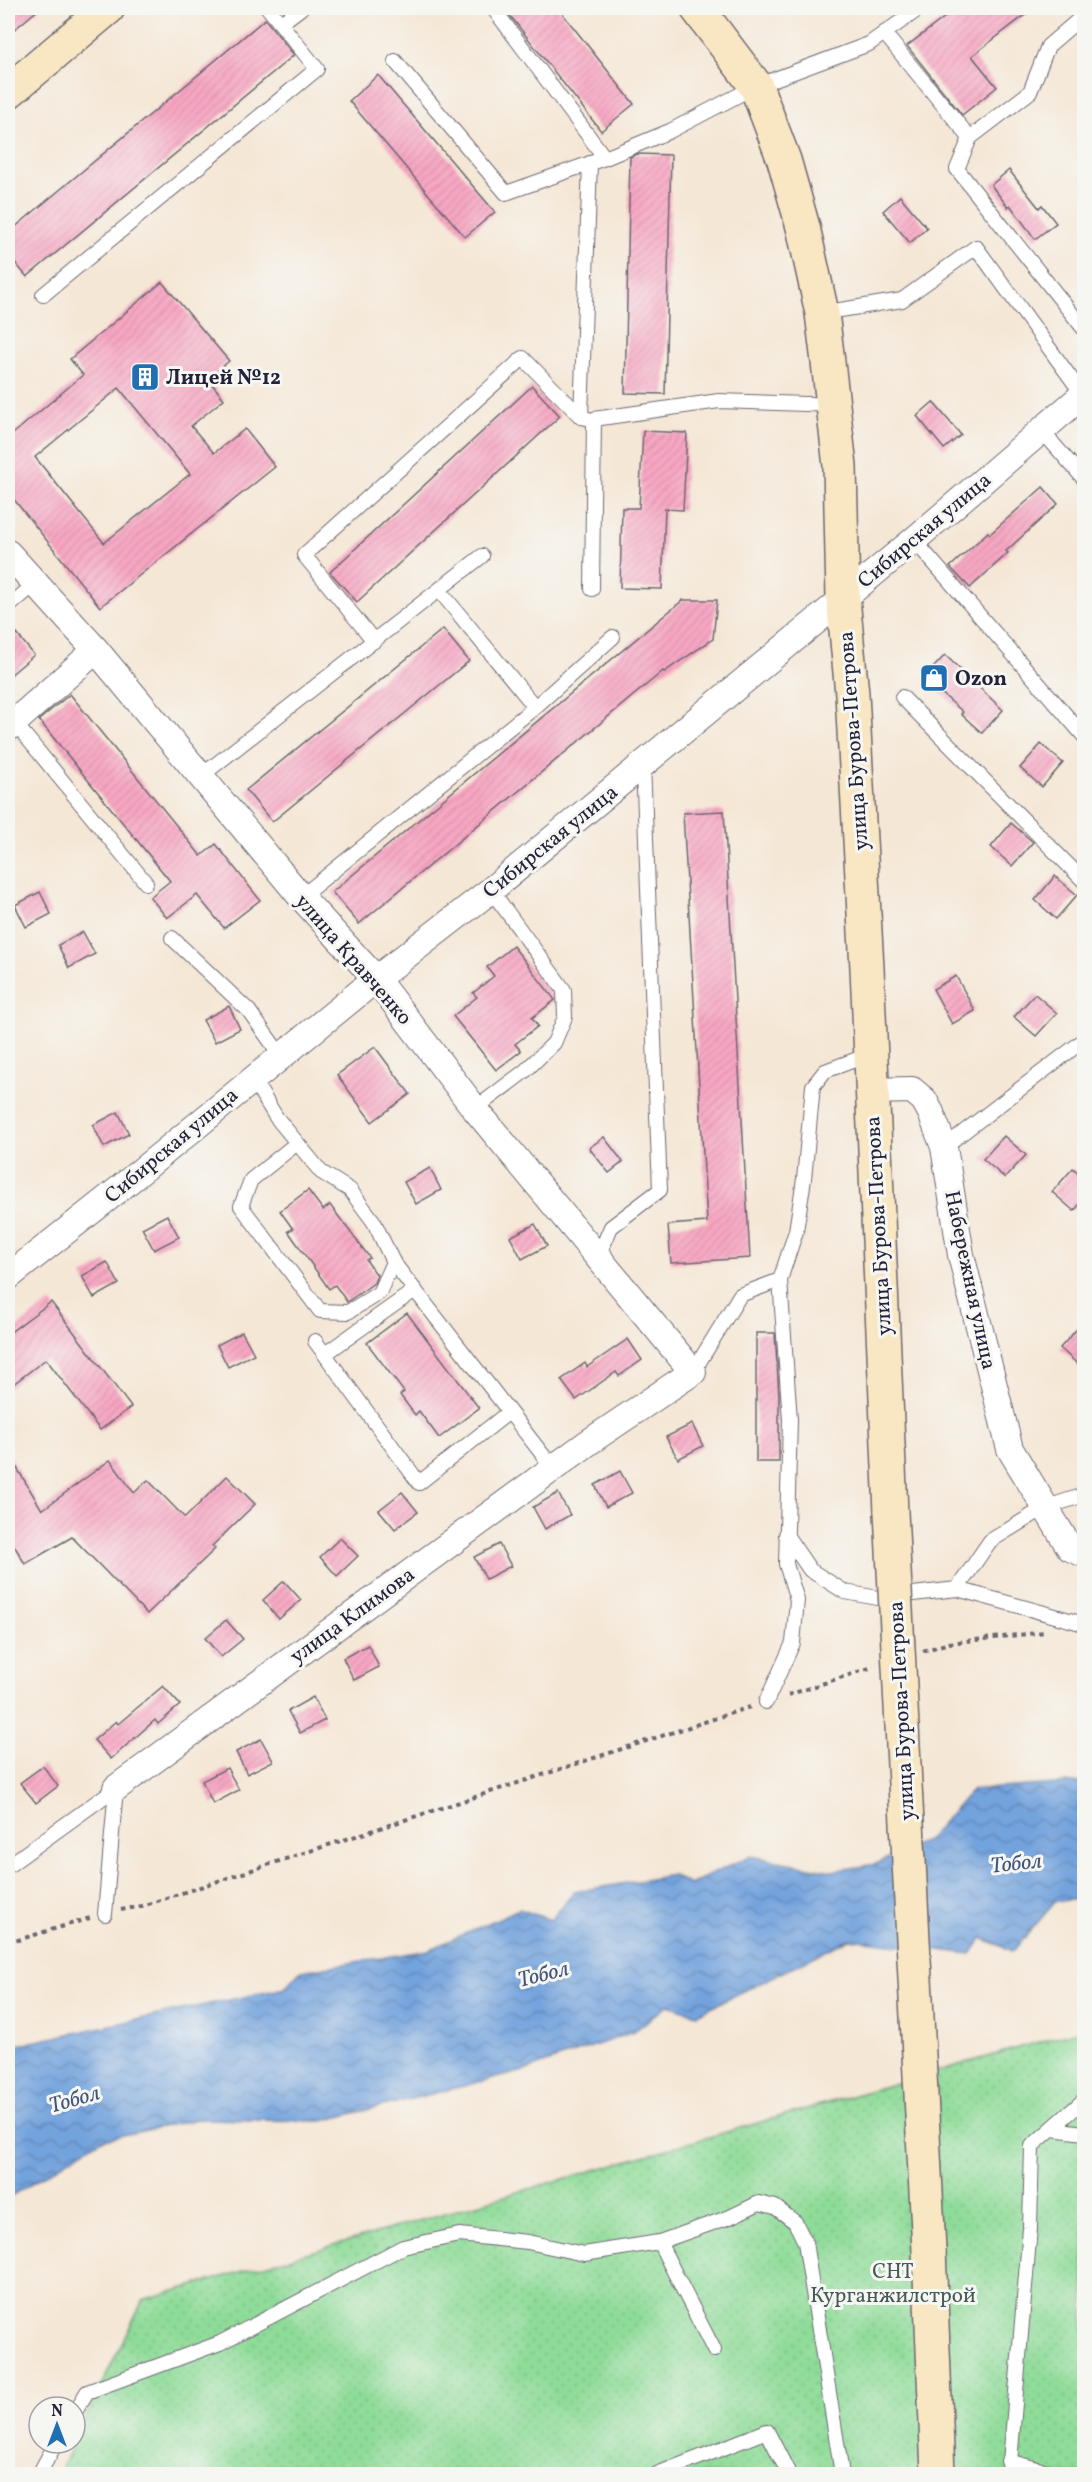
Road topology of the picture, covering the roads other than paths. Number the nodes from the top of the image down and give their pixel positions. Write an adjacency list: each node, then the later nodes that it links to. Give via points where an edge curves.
1 (108, 8): 12 (main road)
2 (268, 8): 8 (lane)
3 (301, 8): 8 (lane)
4 (493, 8): 14 (lane)
5 (697, 8): 11 (main road, улица Бурова-Петрова)
6 (920, 8): 9 (lane)
7 (1084, 15): 13 (lane, via 1048,46 1030,92)
8 (282, 23): 16 (lane, via 317,69)
9 (884, 33): 11 (lane, via 869,44); 13 (lane)
10 (395, 61): 15 (lane, via 506,194)
11 (756, 86): 14 (lane, via 669,131); 17 (main road, улица Бурова-Петрова, via 787,171)
12 (8, 92)
13 (970, 138): 18 (lane, via 957,169)
14 (605, 158): 15 (lane)
15 (590, 163): 21 (lane)
16 (43, 295)
17 (822, 313): 19 (lane, via 902,300 976,247); 20 (main road, улица Бурова-Петрова)
18 (1084, 329)
19 (1082, 401): 22 (street, Сибирская улица)
20 (834, 405): 21 (lane, via 718,401); 30 (main road, улица Бурова-Петрова, via 840,466)
21 (588, 418): 28 (lane); 33 (lane, via 523,358 304,555)
22 (1042, 431): 23 (lane); 24 (street, Сибирская улица)
23 (1084, 478)
24 (914, 540): 30 (street, Сибирская улица); 38 (lane)
25 (8, 553): 27 (street, улица Кравченко)
26 (482, 556): 29 (lane)
27 (35, 584): 31 (lane); 34 (street, улица Кравченко)
28 (592, 589)
29 (439, 590): 33 (lane); 36 (lane)
30 (843, 598): 39 (street, Сибирская улица); 48 (main road, улица Бурова-Петрова, via 853,706)
31 (8, 607)
32 (613, 638): 36 (lane)
33 (374, 641): 40 (lane)
34 (96, 650): 37 (street); 40 (street, улица Кравченко)
35 (902, 697): 41 (lane)
36 (535, 707): 44 (lane)
37 (11, 725): 42 (lane)
38 (1084, 736)
39 (643, 764): 43 (street, Сибирская улица); 57 (lane, via 660,1190 611,1227 602,1248)
40 (201, 776): 44 (street, улица Кравченко)
41 (1084, 880)
42 (147, 883)
43 (491, 890): 46 (street, Сибирская улица); 52 (lane, via 564,990 565,1017 554,1043)
44 (300, 897): 46 (street, улица Кравченко)
45 (172, 938): 49 (lane, via 249,1011)
46 (376, 979): 49 (street, Сибирская улица); 52 (street, улица Кравченко)
47 (1084, 1040): 54 (lane)
48 (871, 1054): 51 (main road, улица Бурова-Петрова); 58 (lane, via 825,1071 813,1086 796,1231)
49 (281, 1056): 50 (street, Сибирская улица)
50 (252, 1078): 53 (lane); 56 (street, Сибирская улица)
51 (872, 1091): 54 (street, Набережная улица, via 912,1090 924,1100); 88 (main road, улица Бурова-Петрова, bridge)
52 (475, 1109): 57 (street, улица Кравченко)
53 (297, 1143): 55 (lane, via 321,1172 350,1190 374,1222); 55 (lane, via 251,1180 241,1206 320,1311 348,1312 379,1293)
54 (944, 1147): 66 (street, Набережная улица, via 961,1254 1010,1449)
55 (393, 1262): 59 (lane)
56 (8, 1277)
57 (615, 1277): 62 (street, улица Кравченко)
58 (780, 1280): 62 (lane, via 740,1295); 67 (lane, via 790,1420)
59 (415, 1290): 61 (lane); 63 (lane)
60 (315, 1341): 61 (lane)
61 (325, 1354): 63 (lane, via 419,1483)
62 (693, 1372): 64 (street, улица Климова)
63 (509, 1412): 64 (lane)
64 (553, 1468): 73 (street, улица Климова)
65 (1084, 1495): 66 (lane)
66 (1044, 1508): 68 (street, Набережная улица); 70 (lane, via 990,1541)
67 (786, 1535): 70 (lane, via 810,1570 845,1592 878,1598); 72 (lane, via 786,1564 797,1600 793,1643)
68 (1077, 1551): 69 (lane)
69 (1084, 1571)
70 (957, 1589): 71 (lane)
71 (1084, 1624)
72 (766, 1702)
73 (116, 1788): 74 (lane); 75 (lane)
74 (8, 1866)
75 (105, 1914)
76 (1084, 2100): 77 (lane)
77 (1052, 2129): 78 (lane); 83 (lane, via 1032,2146 1030,2228)
78 (1084, 2133)
79 (659, 2242): 80 (lane); 81 (lane, via 584,2254 528,2242 459,2235 403,2247 220,2343); 87 (lane, via 759,2203 775,2207 795,2222 805,2242)
80 (714, 2350)
81 (85, 2395)
82 (50, 2455): 84 (lane)
83 (1008, 2468): 89 (lane)
84 (39, 2475)
85 (657, 2475): 86 (lane, via 767,2431)
86 (789, 2475)
87 (842, 2475)
88 (938, 2475)
89 (1056, 2475)

